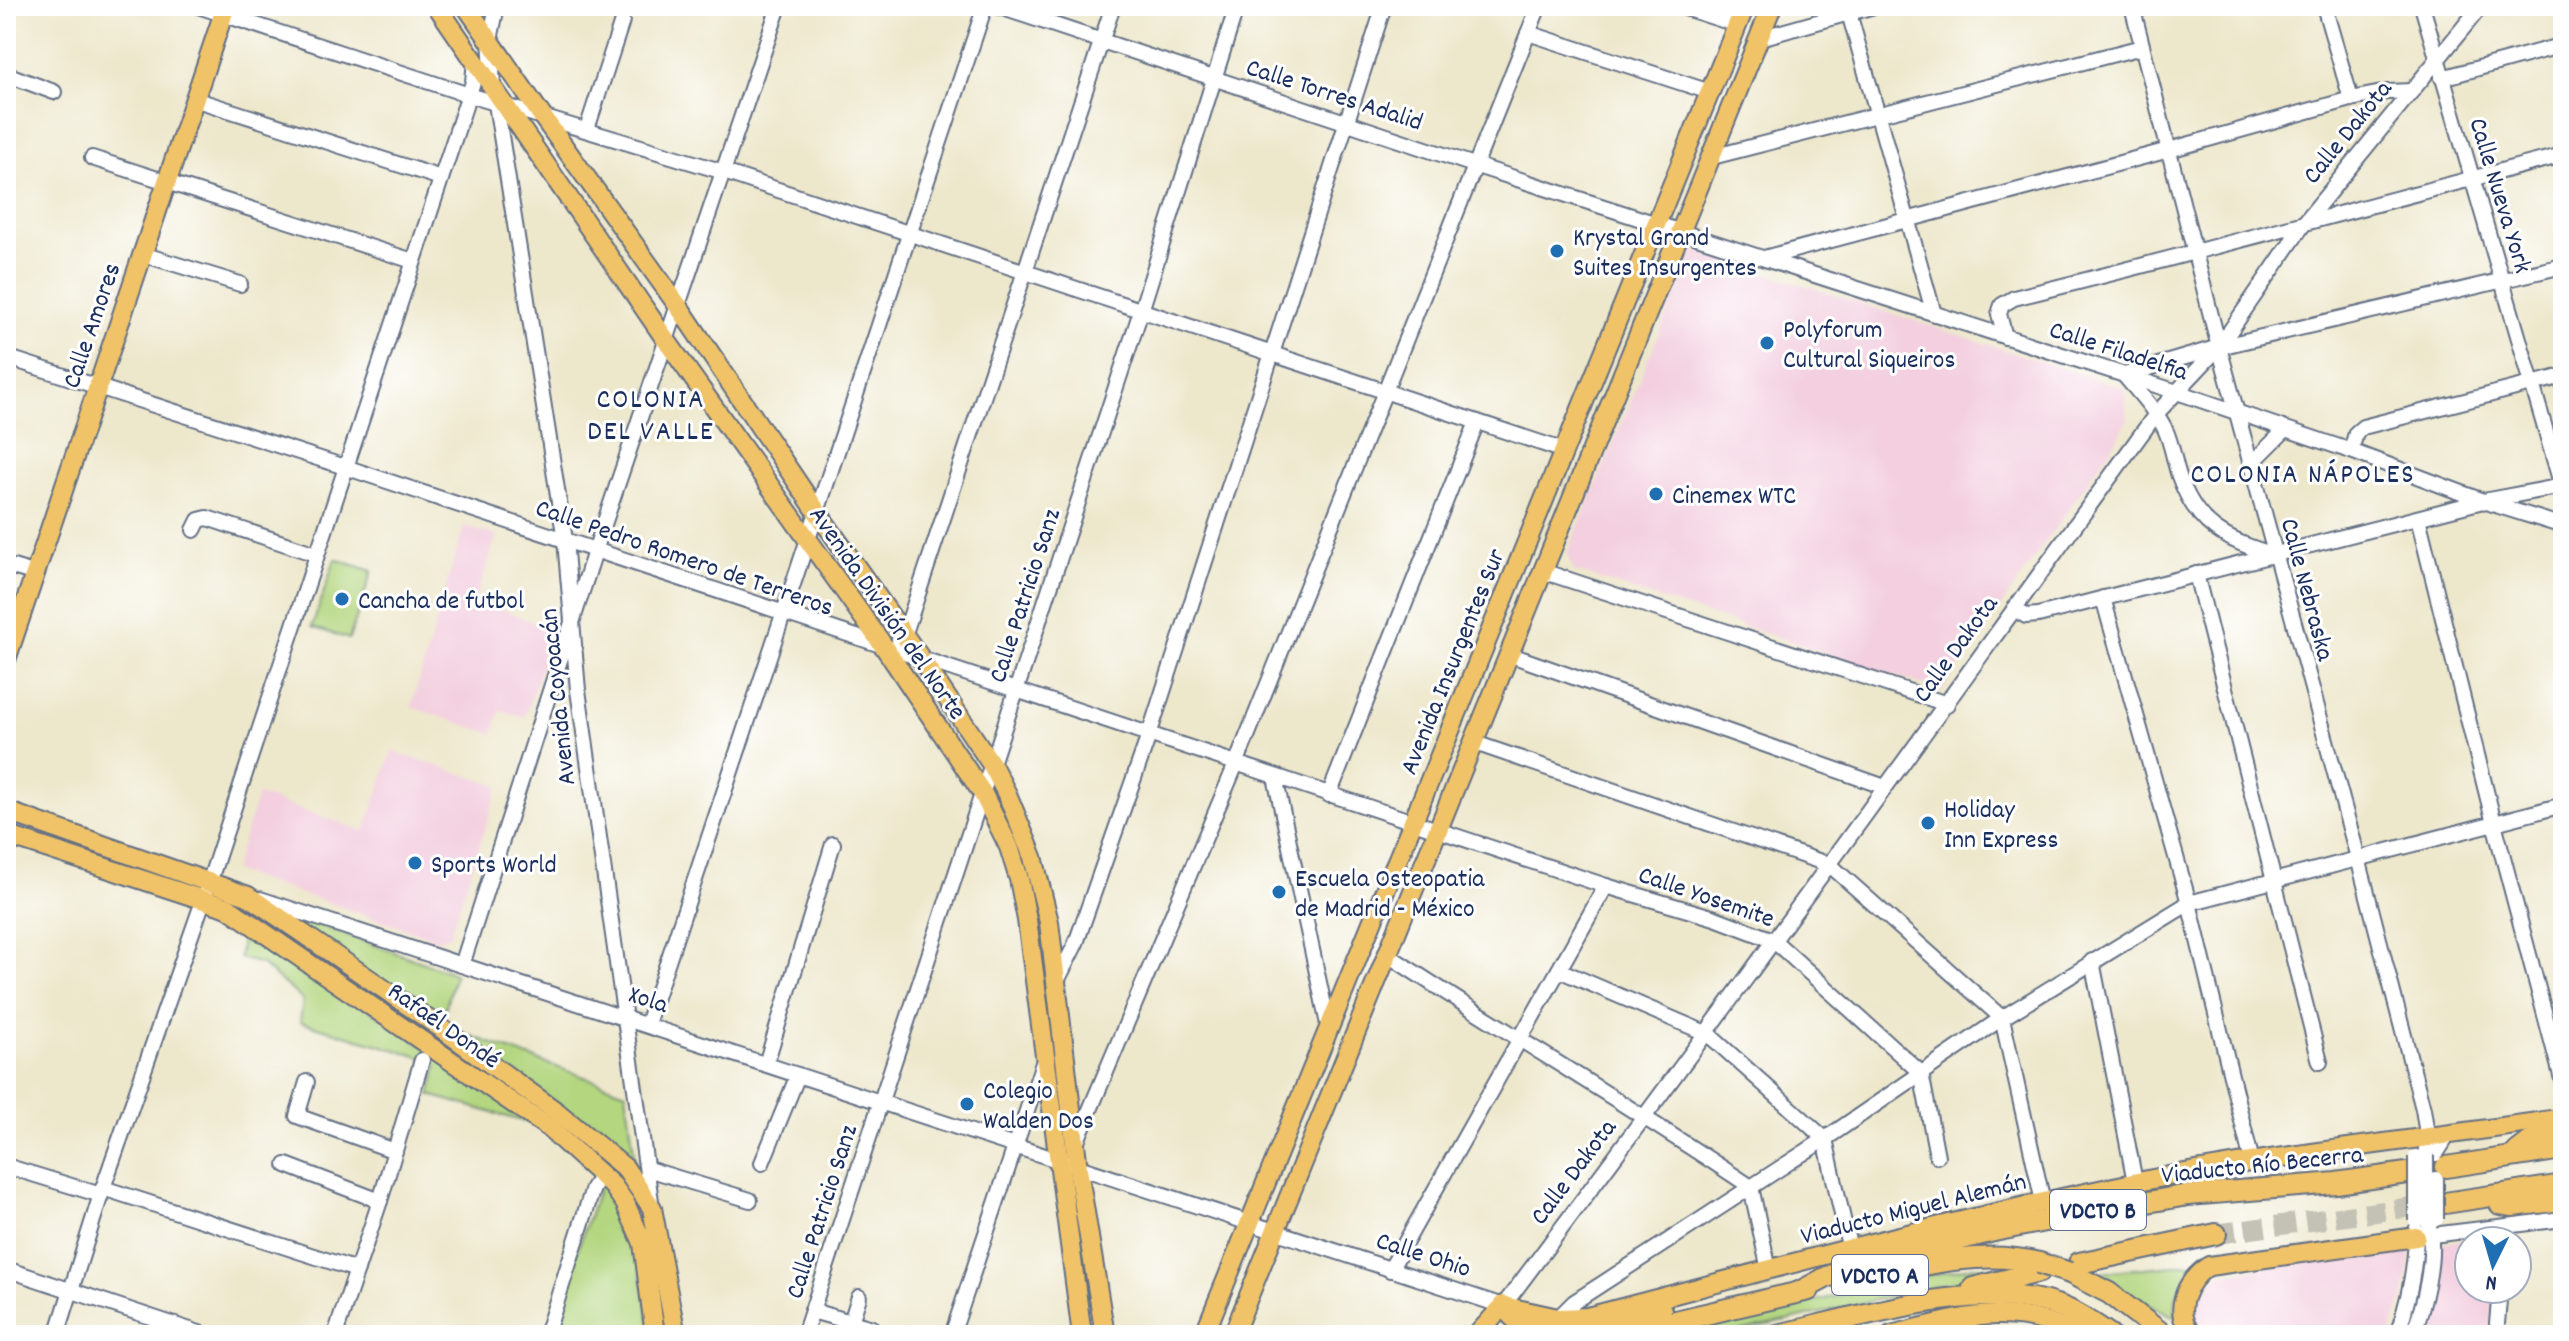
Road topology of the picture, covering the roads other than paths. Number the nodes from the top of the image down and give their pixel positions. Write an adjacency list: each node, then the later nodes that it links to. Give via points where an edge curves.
1 (198, 6): 20 (street)
2 (437, 6): 30 (main road, Avenida División del Norte)
3 (466, 6): 26 (main road, Avenida División del Norte)
4 (497, 6): 26 (street, Avenida Coyoacán)
5 (779, 6): 51 (street)
6 (985, 6): 59 (street)
7 (997, 6): 27 (street, Calle Torres Adalid)
8 (1113, 6): 27 (street)
9 (1237, 6): 33 (street, Calle Patricio Sanz)
10 (1384, 6): 44 (street)
11 (1539, 6): 24 (street)
12 (1679, 6): 23 (street)
13 (1745, 6): 23 (main road, Avenida Insurgentes Sur)
14 (1772, 6): 25 (main road, Avenida Insurgentes Sur)
15 (1874, 6): 21 (street)
16 (2132, 6): 29 (street, Calle Nebraska)
17 (2324, 6): 41 (street)
18 (2422, 6): 31 (street, Calle Nueva York)
19 (2481, 6): 31 (street, Calle Dakota)
20 (224, 10): 38 (street); 40 (main road, Calle Amores)
21 (1848, 10): 25 (street); 43 (street)
22 (622, 21): 45 (street)
23 (1738, 25): 37 (main road, Avenida Insurgentes Sur)
24 (1528, 33): 37 (street); 50 (street)
25 (1760, 38): 48 (main road, Avenida Insurgentes Sur)
26 (490, 40): 39 (street, Avenida Coyoacán); 42 (main road, Avenida División del Norte)
27 (1101, 40): 33 (street, Calle Torres Adalid); 65 (street)
28 (2563, 45): 34 (street)
29 (2142, 47): 43 (street); 46 (street, Calle Nebraska)
30 (475, 59): 38 (street); 39 (main road, Avenida División del Norte)
31 (2437, 60): 34 (street, Calle Nueva York); 35 (street, Calle Dakota)
32 (6, 74): 36 (street)
33 (1214, 78): 44 (street, Calle Torres Adalid); 69 (street, Calle Patricio Sanz)
34 (2442, 78): 53 (street, Calle Nueva York)
35 (2412, 91): 41 (street); 56 (street, Calle Dakota)
36 (54, 92)
37 (1710, 92): 57 (main road, Avenida Insurgentes Sur)
38 (469, 95): 39 (street, via 478,87); 52 (street)
39 (499, 98): 42 (street); 72 (main road, Avenida División del Norte); 96 (street, Avenida Coyoacán)
40 (194, 99): 52 (street); 54 (main road, Calle Amores)
41 (2351, 99): 46 (street)
42 (542, 116): 45 (street); 68 (main road, Avenida División del Norte)
43 (1878, 116): 48 (street); 55 (street)
44 (1347, 121): 50 (street, Calle Torres Adalid); 74 (street)
45 (587, 129): 51 (street)
46 (2169, 150): 55 (street); 60 (street, Calle Nebraska)
47 (2563, 155): 53 (street)
48 (1712, 157): 58 (main road, Avenida Insurgentes Sur)
49 (92, 158): 54 (street)
50 (1477, 166): 57 (street, Calle Torres Adalid); 81 (street)
51 (724, 172): 59 (street); 68 (street)
52 (441, 178): 63 (street)
53 (2472, 178): 56 (street); 66 (street, Calle Nueva York)
54 (165, 184): 61 (main road, Calle Amores); 63 (street)
55 (1907, 220): 62 (street); 70 (street)
56 (2305, 222): 60 (street); 73 (street, Calle Dakota)
57 (1657, 224): 58 (street, Calle Filadelfia); 86 (main road, Avenida Insurgentes Sur)
58 (1681, 232): 62 (street, Calle Filadelfia); 102 (main road, Avenida Insurgentes Sur)
59 (908, 234): 65 (street); 92 (street)
60 (2196, 253): 71 (street, via 2014,298 1999,314); 73 (street, Calle Nebraska)
61 (142, 254): 67 (street); 79 (main road, Calle Amores)
62 (1763, 259): 70 (street, Calle Filadelfia)
63 (413, 261): 89 (street)
64 (2563, 266): 66 (street)
65 (1023, 272): 69 (street); 109 (street)
66 (2503, 280): 73 (street); 78 (street, Calle Nueva York)
67 (240, 284)
68 (679, 307): 72 (street); 92 (main road, Avenida División del Norte)
69 (1141, 311): 74 (street); 116 (street, Calle Patricio Sanz)
70 (1934, 314): 71 (street, Calle Filadelfia)
71 (2005, 337): 76 (street, Calle Filadelfia)
72 (666, 340): 97 (main road, Avenida División del Norte); 98 (street)
73 (2219, 347): 76 (street); 80 (street, Calle Dakota); 83 (street, Calle Nebraska)
74 (1274, 355): 81 (street); 118 (street)
75 (6, 357): 79 (street, Calle Pedro Romero de Terreros)
76 (2124, 375): 80 (street, Calle Filadelfia); 82 (street)
77 (2563, 376): 78 (street)
78 (2533, 384): 87 (street, via 2363,427); 90 (street, Calle Nueva York)
79 (96, 387): 89 (street, Calle Pedro Romero de Terreros); 103 (main road, Calle Amores)
80 (2174, 391): 82 (street, Calle Dakota); 83 (street, Calle Filadelfia)
81 (1386, 392): 84 (street); 120 (street)
82 (2156, 414): 100 (street, via 2198,513 2240,545); 106 (street, Calle Dakota)
83 (2239, 415): 85 (street, Calle Filadelfia); 88 (street, Calle Nebraska)
84 (1477, 422): 86 (street); 125 (street)
85 (2285, 430): 87 (street, Calle Filadelfia); 88 (street)
86 (1565, 451): 128 (main road, Avenida Insurgentes Sur)
87 (2351, 451): 91 (street, Calle Filadelfia)
88 (2251, 464): 100 (street, Calle Nebraska)
89 (345, 467): 96 (street, Calle Pedro Romero de Terreros); 99 (street)
90 (2563, 487): 91 (street)
91 (2483, 501): 93 (street); 94 (street, Calle Filadelfia)
92 (818, 513): 97 (street); 109 (main road, Avenida División del Norte)
93 (2418, 518): 100 (street); 129 (street)
94 (2563, 526)
95 (194, 530): 99 (street, via 207,518)
96 (565, 540): 98 (street, Calle Pedro Romero de Terreros); 108 (street, Avenida Coyoacán)
97 (809, 541): 107 (street); 110 (main road, Avenida División del Norte)
98 (595, 551): 107 (street, Calle Pedro Romero de Terreros); 108 (street)
99 (316, 554): 137 (street)
100 (2274, 555): 104 (street); 133 (street, Calle Nebraska)
101 (6, 565): 103 (street)
102 (1545, 572): 111 (main road, Avenida Insurgentes Sur); 117 (street)
103 (33, 573): 113 (main road, Calle Amores)
104 (2196, 574): 105 (street); 135 (street)
105 (2103, 598): 106 (street, via 2038,615); 139 (street)
106 (2014, 609): 117 (street, Calle Dakota)
107 (785, 615): 110 (street, Calle Pedro Romero de Terreros); 149 (street)
108 (573, 620): 114 (street); 115 (street, Avenida Coyoacán)
109 (904, 636): 110 (street); 112 (main road, Avenida División del Norte)
110 (885, 648): 112 (street, Calle Pedro Romero de Terreros); 124 (main road, Avenida División del Norte)
111 (1511, 655): 119 (main road, Avenida Insurgentes Sur); 123 (street)
112 (921, 659): 116 (street, Calle Pedro Romero de Terreros); 121 (main road, Avenida División del Norte)
113 (6, 660)
114 (550, 688): 115 (street, via 561,683); 143 (street)
115 (578, 690): 146 (street, Avenida Coyoacán)
116 (1017, 691): 118 (street, Calle Pedro Romero de Terreros); 121 (street, Calle Patricio Sanz)
117 (1947, 704): 123 (street, Calle Dakota)
118 (1149, 735): 120 (street, Calle Pedro Romero de Terreros); 145 (street, via 1076,943)
119 (1475, 743): 130 (main road, Avenida Insurgentes Sur); 134 (street)
120 (1236, 764): 122 (street, Calle Pedro Romero de Terreros); 166 (street)
121 (992, 765): 124 (street, Calle Patricio Sanz); 145 (main road, Avenida División del Norte, via 1033,857 1049,922)
122 (1275, 777): 125 (street, Calle Pedro Romero de Terreros); 150 (street)
123 (1885, 787): 134 (street, Calle Dakota)
124 (983, 794): 154 (main road, Avenida División del Norte, via 1019,879); 161 (street, Calle Patricio Sanz)
125 (1329, 795): 128 (street, Calle Pedro Romero de Terreros)
126 (2563, 805): 129 (street)
127 (6, 811): 137 (main road, Xola)
128 (1413, 822): 130 (street, Calle Pedro Romero de Terreros); 150 (main road, Avenida Insurgentes Sur)
129 (2494, 823): 133 (street); 148 (street)
130 (1438, 831): 136 (street, Calle Yosemite); 141 (main road, Avenida Insurgentes Sur)
131 (6, 835): 137 (main road, Xola)
132 (833, 844): 156 (street)
133 (2358, 858): 135 (street); 170 (street, Calle Nebraska, via 2423,1109)
134 (1830, 865): 140 (street, Calle Dakota); 147 (street)
135 (2272, 880): 139 (street); 155 (street)
136 (1606, 886): 140 (street, Calle Yosemite); 144 (street)
137 (207, 890): 138 (main road, Xola); 180 (main road, Rafaél Dondé, via 549,1128); 184 (street)
138 (248, 896): 143 (street, Xola); 190 (main road, Rafaél Dondé, via 557,1112 625,1168)
139 (2189, 903): 142 (street); 174 (street)
140 (1773, 940): 151 (street, Calle Dakota); 157 (street, Calle Yosemite)
141 (1388, 955): 152 (street); 195 (main road, Avenida Insurgentes Sur)
142 (2092, 961): 147 (street); 181 (street)
143 (462, 965): 146 (street, Xola)
144 (1559, 970): 151 (street); 152 (street)
145 (1056, 983): 166 (main road, Avenida División del Norte)
146 (626, 1017): 149 (street, Xola); 178 (street, Avenida Coyoacán)
147 (2002, 1018): 157 (street); 189 (street)
148 (2556, 1023): 160 (street)
149 (647, 1024): 156 (street, Xola)
150 (1329, 1029): 193 (main road, Avenida Insurgentes Sur)
151 (1708, 1034): 162 (street, Calle Dakota); 165 (street)
152 (1518, 1040): 162 (street); 203 (street)
153 (422, 1060): 169 (street)
154 (1044, 1060): 167 (street); 173 (main road, Avenida División del Norte)
155 (2320, 1062)
156 (766, 1064): 158 (street, Xola)
157 (1921, 1073): 165 (street); 171 (street)
158 (798, 1075): 161 (street, Xola); 175 (street)
159 (307, 1082): 169 (street, via 297,1116)
160 (2563, 1083)
161 (881, 1104): 167 (street, Xola); 212 (street, Calle Patricio Sanz)
162 (1646, 1117): 183 (street); 210 (street, Calle Dakota)
163 (2563, 1118): 170 (main road, Viaducto Río Becerra, via 2448,1135)
164 (2563, 1133): 172 (highway, via 2530,1142)
165 (1825, 1139): 183 (street); 198 (street)
166 (1075, 1143): 179 (main road, Avenida División del Norte)
167 (1016, 1148): 173 (street, Xola); 226 (street)
168 (2563, 1149): 172 (highway, Viaducto Río Becerra / VDCTO B)
169 (395, 1151): 188 (street)
170 (2425, 1155): 172 (highway, Viaducto Río Becerra / VDCTO B); 174 (main road, Viaducto Miguel Alemán); 192 (street, Calle Nebraska, bridge); 206 (highway, Viaducto Río Becerra / VDCTO B, via 2336,1183 2188,1195 2083,1213 1875,1260)
171 (1937, 1156)
172 (2511, 1157)
173 (1059, 1162): 179 (street, Xola); 227 (main road, Avenida División del Norte)
174 (2252, 1162): 181 (main road, Viaducto Miguel Alemán)
175 (762, 1163)
176 (286, 1165): 188 (street)
177 (6, 1166): 184 (street)
178 (648, 1169): 186 (street); 190 (street, Avenida Coyoacán)
179 (1078, 1169): 193 (street, Xola); 228 (main road, Avenida División del Norte)
180 (601, 1175): 221 (street); 222 (main road, Rafaél Dondé, via 625,1203 643,1243)
181 (2135, 1182): 189 (main road, Viaducto Miguel Alemán)
182 (2563, 1185): 185 (highway)
183 (1751, 1187): 204 (street); 213 (street, via 1574,1302)
184 (102, 1192): 202 (street); 205 (street)
185 (2469, 1199): 187 (highway, via 2513,1206); 192 (highway)
186 (750, 1200)
187 (2563, 1200)
188 (380, 1201): 202 (street)
189 (2043, 1202): 198 (main road, Viaducto Miguel Alemán)
190 (652, 1208): 223 (main road, Avenida Coyoacán)
191 (2563, 1219): 194 (street)
192 (2428, 1223): 197 (street); 238 (main road, via 2209,1266 2193,1278 2184,1300 2184,1322); 239 (street); 240 (street, via 2425,1295)
193 (1250, 1224): 195 (street, Xola); 229 (main road, Avenida Insurgentes Sur)
194 (2533, 1227)
195 (1275, 1233): 203 (street, Calle Ohio); 230 (main road, Avenida Insurgentes Sur)
196 (2216, 1234): 200 (highway, VDCTO B)
197 (2453, 1234)
198 (1850, 1250): 204 (main road, Viaducto Miguel Alemán)
199 (2039, 1268): 200 (highway, VDCTO A, bridge); 206 (highway, VDCTO A, via 2009,1257 1960,1259); 208 (highway)
200 (2074, 1268): 237 (highway, VDCTO A)
201 (6, 1269): 205 (street)
202 (357, 1270): 220 (street)
203 (1390, 1270): 210 (street, Calle Ohio)
204 (1769, 1270): 213 (main road, Viaducto Miguel Alemán, via 1587,1317)
205 (72, 1290): 218 (street); 219 (street)
206 (1799, 1292): 211 (highway, VDCTO A)
207 (859, 1297): 215 (street)
208 (1911, 1304): 214 (highway, VDCTO A); 236 (highway, VDCTO A, via 2023,1297 2059,1305)
209 (2499, 1305): 241 (street)
210 (1503, 1306): 211 (highway, via 1521,1323 1547,1330 1678,1306); 213 (main road, Calle Ohio); 217 (main road, Calle Dakota)
211 (1728, 1308): 231 (highway, VDCTO A)
212 (812, 1311): 215 (street); 224 (street, Calle Patricio Sanz)
213 (1558, 1318)
214 (1846, 1320): 232 (highway, VDCTO A); 233 (highway)
215 (851, 1322): 225 (street, via 872,1328)
216 (2046, 1328): 234 (main road, via 2024,1315 1985,1314); 235 (main road)
217 (1480, 1334)
218 (57, 1335)
219 (205, 1335)
220 (335, 1335)
221 (546, 1335)
222 (655, 1335)
223 (676, 1335)
224 (804, 1335)
225 (869, 1335)
226 (952, 1335)
227 (1082, 1335)
228 (1105, 1335)
229 (1204, 1335)
230 (1233, 1335)
231 (1615, 1335)
232 (1777, 1335)
233 (1817, 1335)
234 (1891, 1335)
235 (2080, 1335)
236 (2110, 1335)
237 (2164, 1335)
238 (2193, 1335)
239 (2397, 1335)
240 (2412, 1335)
241 (2496, 1335)

